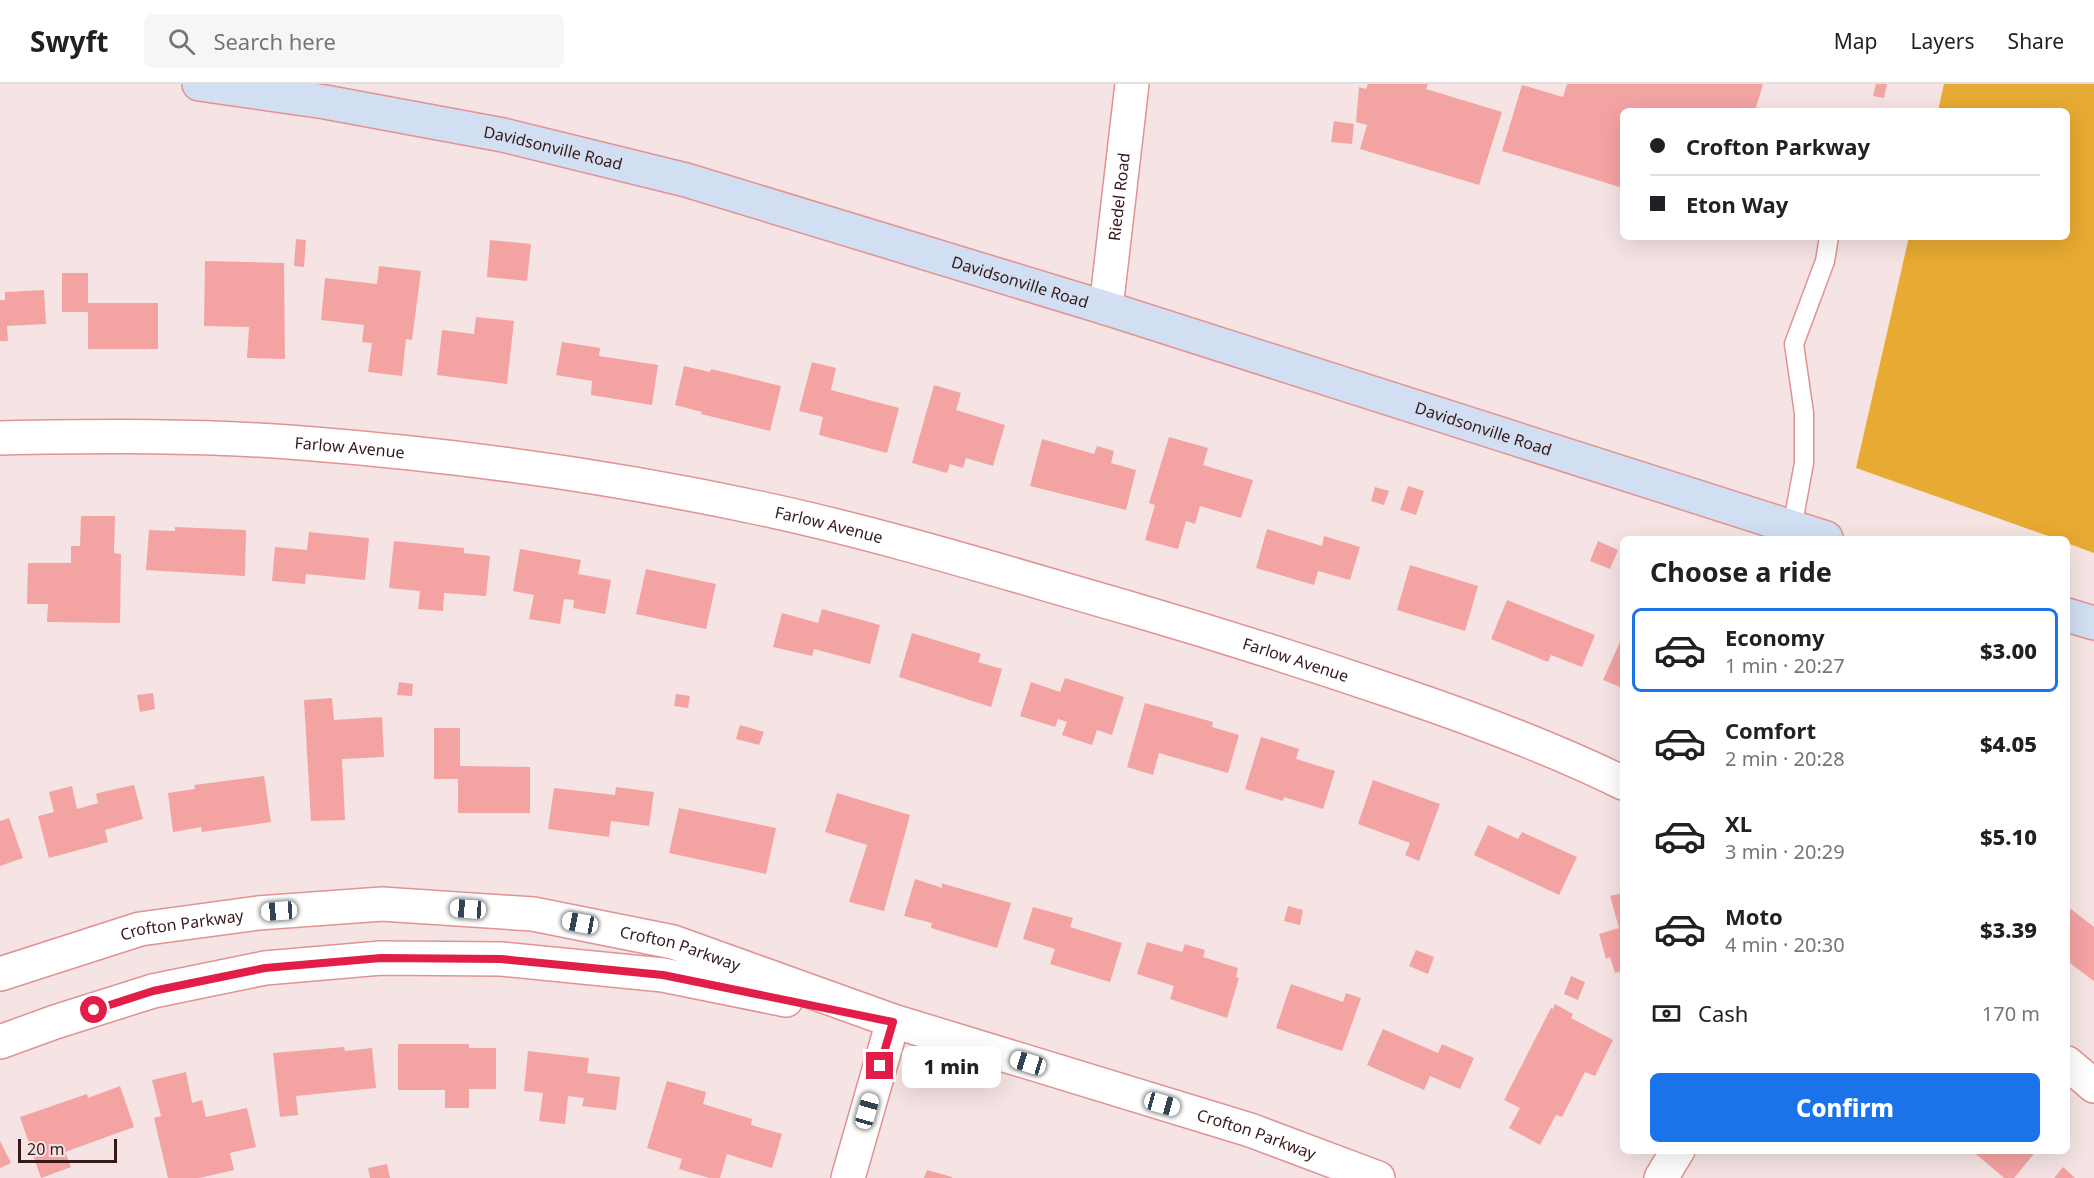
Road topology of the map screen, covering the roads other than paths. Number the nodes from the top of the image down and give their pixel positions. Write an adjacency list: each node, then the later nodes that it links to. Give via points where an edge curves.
1 (199, 84): 3 (main road, Davidsonville Road)
2 (1132, 84): 5 (street, Riedel Road)
3 (323, 93): 5 (main road, Davidsonville Road, via 686,180)
4 (1828, 240): 7 (lane, via 1825,261 1794,344 1804,413 1804,463)
5 (1106, 308): 7 (main road, Davidsonville Road)
6 (0, 438): 11 (street, Farlow Avenue, via 124,435 311,444 485,460 761,508 893,540 1346,675 1480,721)
7 (1792, 528): 8 (main road, Davidsonville Road)
8 (1819, 536)
9 (2070, 616): 10 (main road)
10 (2094, 623)
11 (1620, 782)
12 (0, 974): 13 (street, Crofton Parkway, via 140,928 258,913 382,904 533,914 673,942)
13 (893, 1022): 14 (street, Crofton Parkway, via 663,975 501,959 381,958 265,968 153,991); 18 (street); 19 (street, Crofton Parkway, via 1250,1130)
14 (0, 1042)
15 (2070, 1066): 16 (street)
16 (2094, 1086)
17 (1676, 1154): 20 (street)
18 (848, 1178)
19 (1378, 1178)
20 (1661, 1178)

